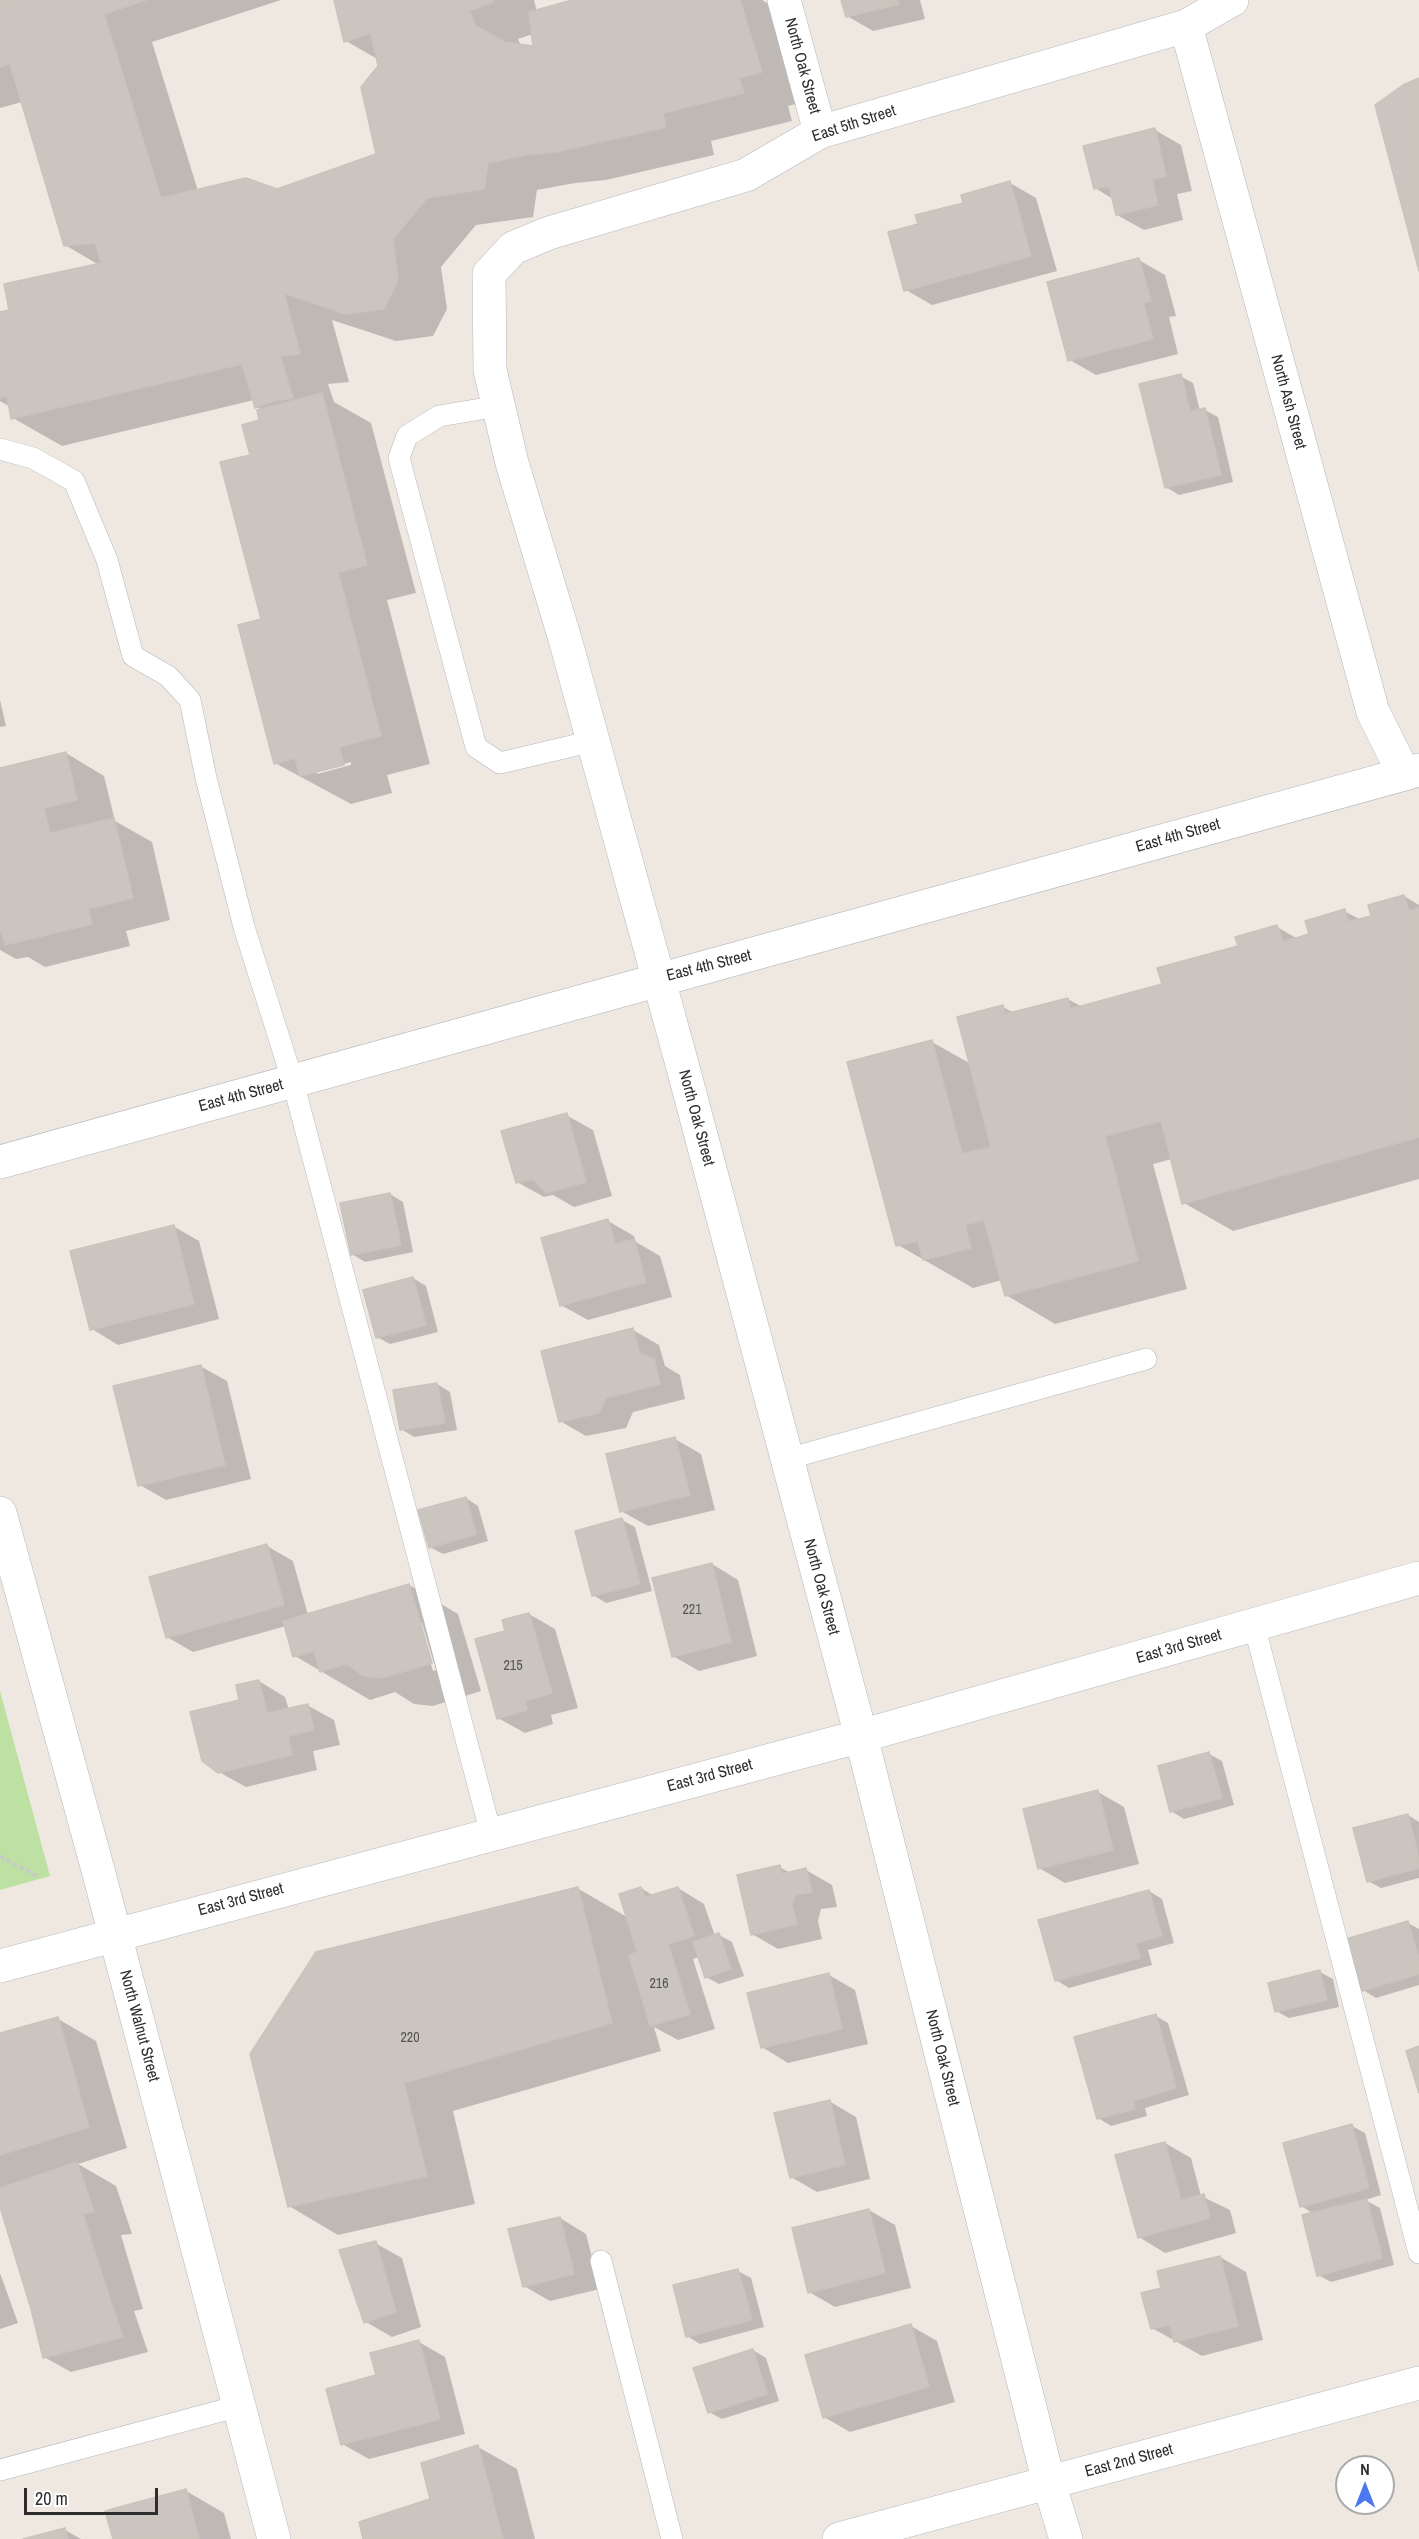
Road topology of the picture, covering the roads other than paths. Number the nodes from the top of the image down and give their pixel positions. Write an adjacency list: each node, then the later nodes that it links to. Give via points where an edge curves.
1 (784, 0): 3 (street, North Oak Street)
2 (1207, 10): 3 (street, East 5th Street); 8 (street, North Ash Street, via 1373,712)
3 (820, 132): 4 (street, East 5th Street, via 746,175 549,233 513,248)
4 (489, 274): 5 (street, North Oak Street, via 490,370)
5 (499, 406): 7 (street, North Oak Street); 7 (lane, via 439,416 407,436 399,458 476,747 500,763)
6 (0, 449): 10 (lane, via 33,458 74,481 107,560 133,656 168,676 190,700 244,927)
7 (592, 741): 9 (street, North Oak Street)
8 (1412, 772): 9 (street, East 4th Street)
9 (658, 979): 10 (street, East 4th Street); 13 (street, North Oak Street)
10 (293, 1082): 11 (street, East 4th Street); 18 (lane)
11 (0, 1162)
12 (1146, 1359): 13 (lane)
13 (787, 1459): 17 (street, North Oak Street)
14 (0, 1514): 19 (street, North Walnut Street)
15 (1419, 1578): 16 (street, East 3rd Street)
16 (1254, 1625): 17 (street, East 3rd Street); 21 (lane)
17 (861, 1736): 18 (street, East 3rd Street); 26 (street, North Oak Street)
18 (491, 1834): 19 (street, East 3rd Street)
19 (115, 1934): 20 (street, East 3rd Street); 24 (street, North Walnut Street)
20 (0, 1966)
21 (1419, 2253)
22 (601, 2262): 28 (lane)
23 (1419, 2383): 26 (street, East 2nd Street)
24 (239, 2406): 25 (lane); 27 (street, North Walnut Street)
25 (0, 2470)
26 (1049, 2483): 29 (street, East 2nd Street); 30 (street, North Oak Street)
27 (274, 2539)
28 (672, 2539)
29 (839, 2539)
30 (1066, 2539)

